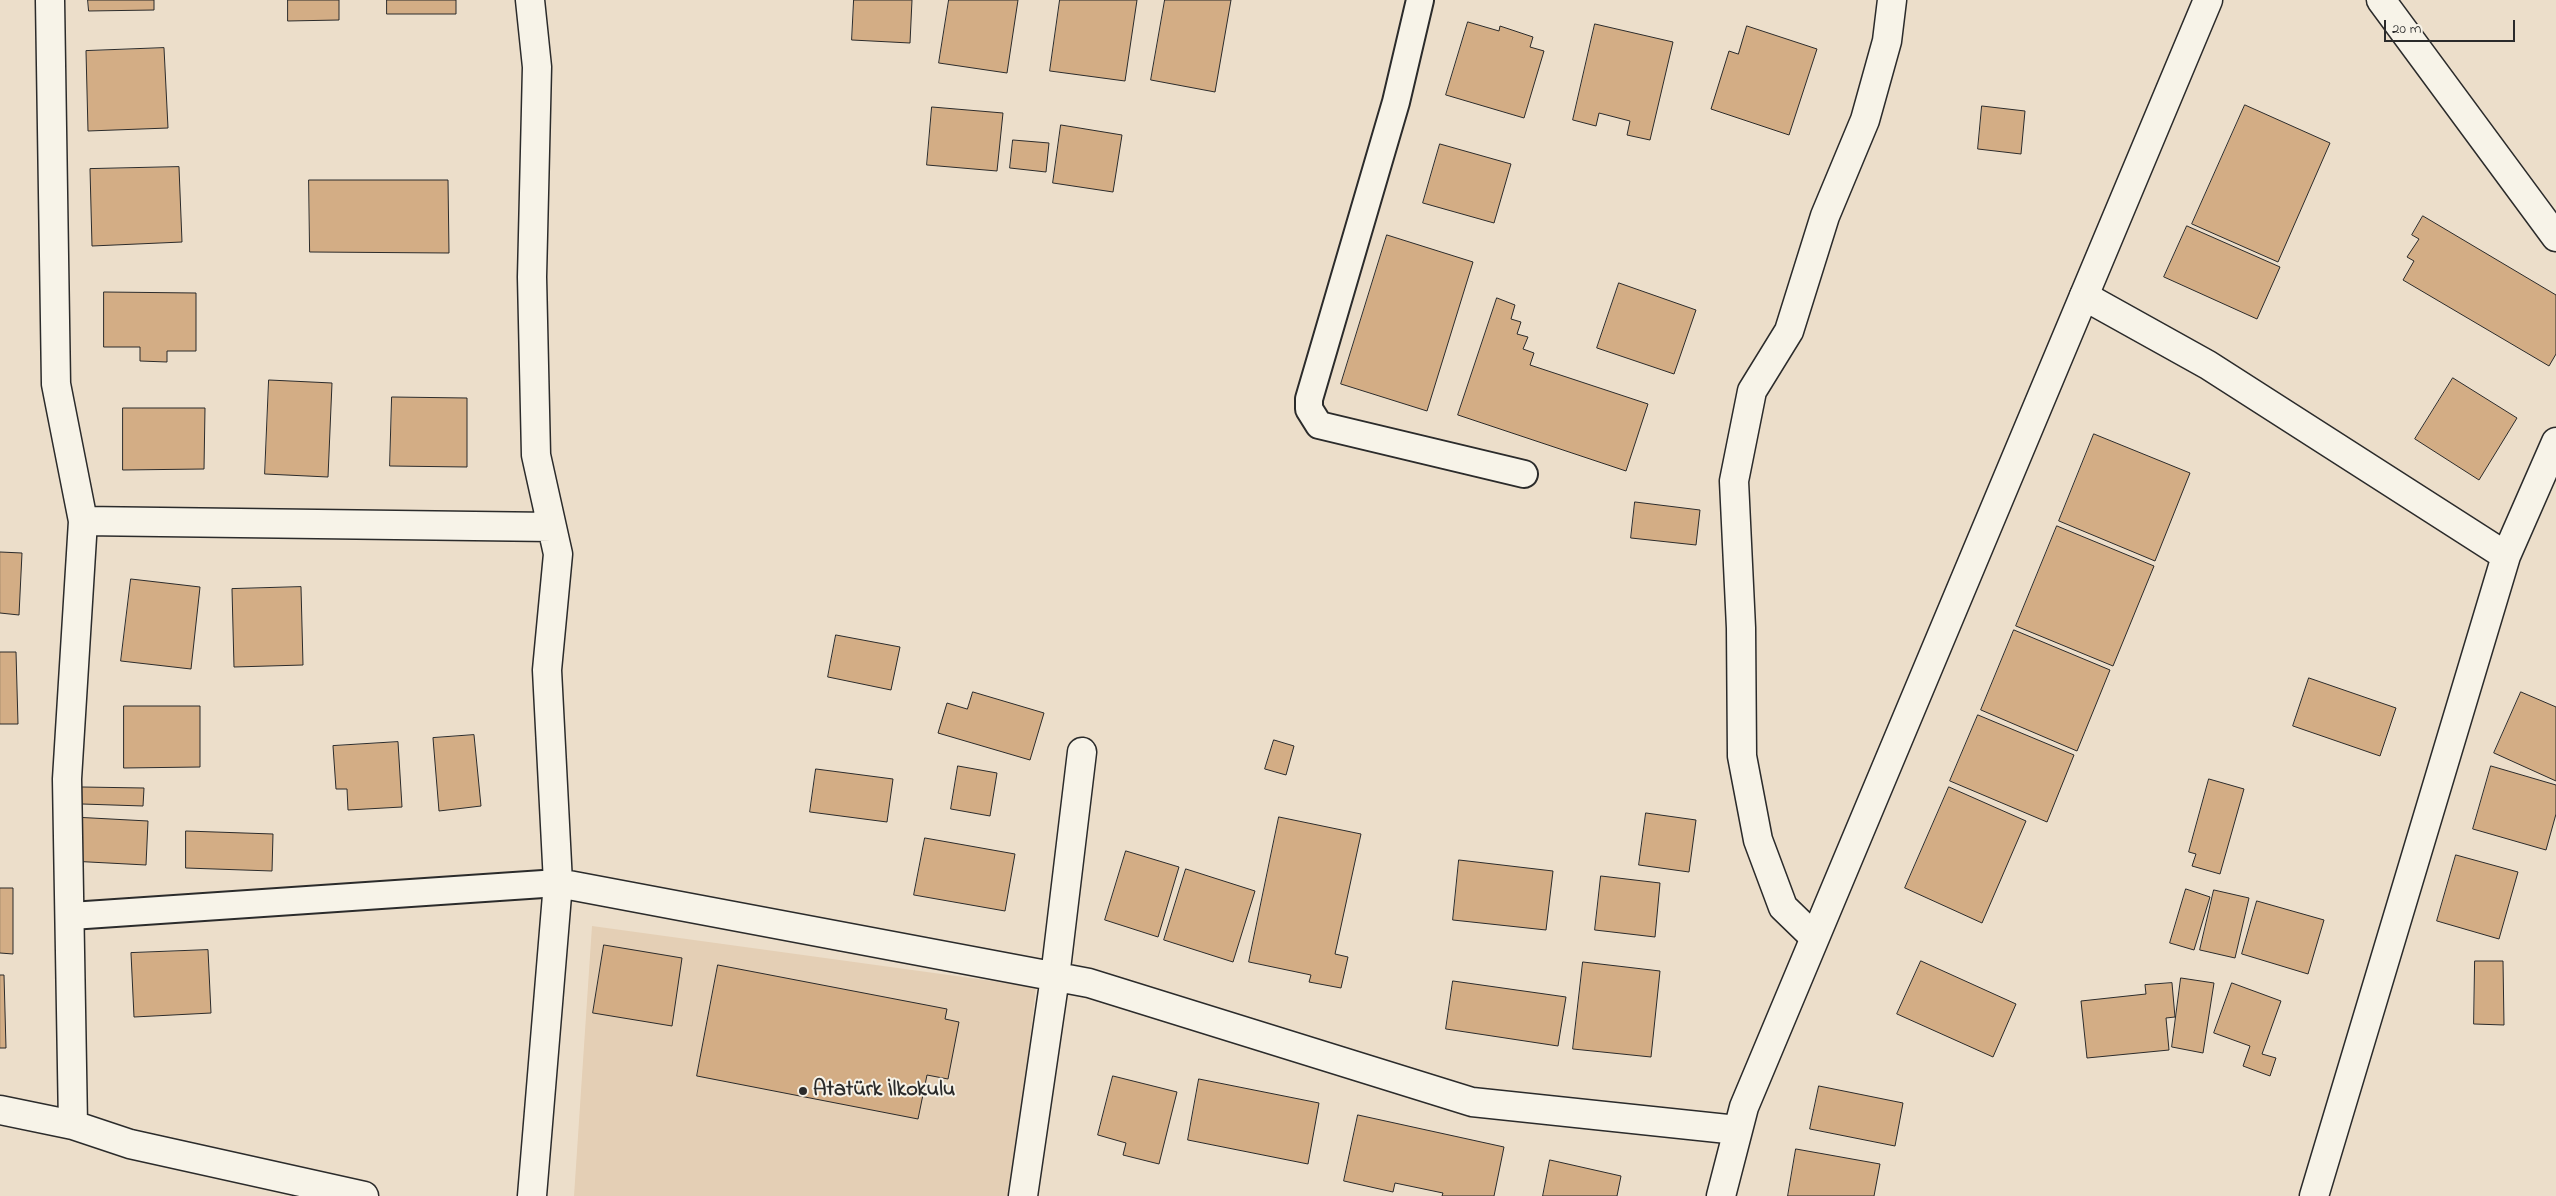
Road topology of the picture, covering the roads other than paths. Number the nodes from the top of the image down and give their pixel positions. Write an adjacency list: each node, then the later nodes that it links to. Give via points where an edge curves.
1 (50, 0): 11 (street, via 56,384)
2 (530, 0): 12 (street, via 536,67 532,277 536,455)
3 (1420, 0): 10 (lane, via 1396,102 1309,409 1319,425)
4 (1892, 0): 17 (street, via 1887,41 1865,120 1825,216 1788,331 1752,391 1734,481 1741,628 1742,756 1758,840 1783,907)
5 (2208, 0): 8 (street)
6 (2382, 0): 7 (street)
7 (2556, 237)
8 (2084, 296): 13 (street, via 2208,365); 17 (street)
9 (2556, 442): 13 (street)
10 (1524, 474)
11 (83, 522): 12 (street); 16 (street, via 67,779)
12 (552, 527): 15 (street, via 558,554 546,670)
13 (2506, 556): 26 (street)
14 (1082, 752): 18 (street)
15 (558, 883): 16 (lane); 18 (street); 23 (street)
16 (71, 916): 20 (street)
17 (1814, 937): 21 (street)
18 (1055, 977): 21 (street, via 1089,984 1472,1102); 24 (street)
19 (0, 1110): 20 (street)
20 (73, 1125): 22 (street, via 130,1144)
21 (1737, 1130): 25 (street)
22 (364, 1196)
23 (532, 1196)
24 (1023, 1196)
25 (1721, 1196)
26 (2314, 1196)

